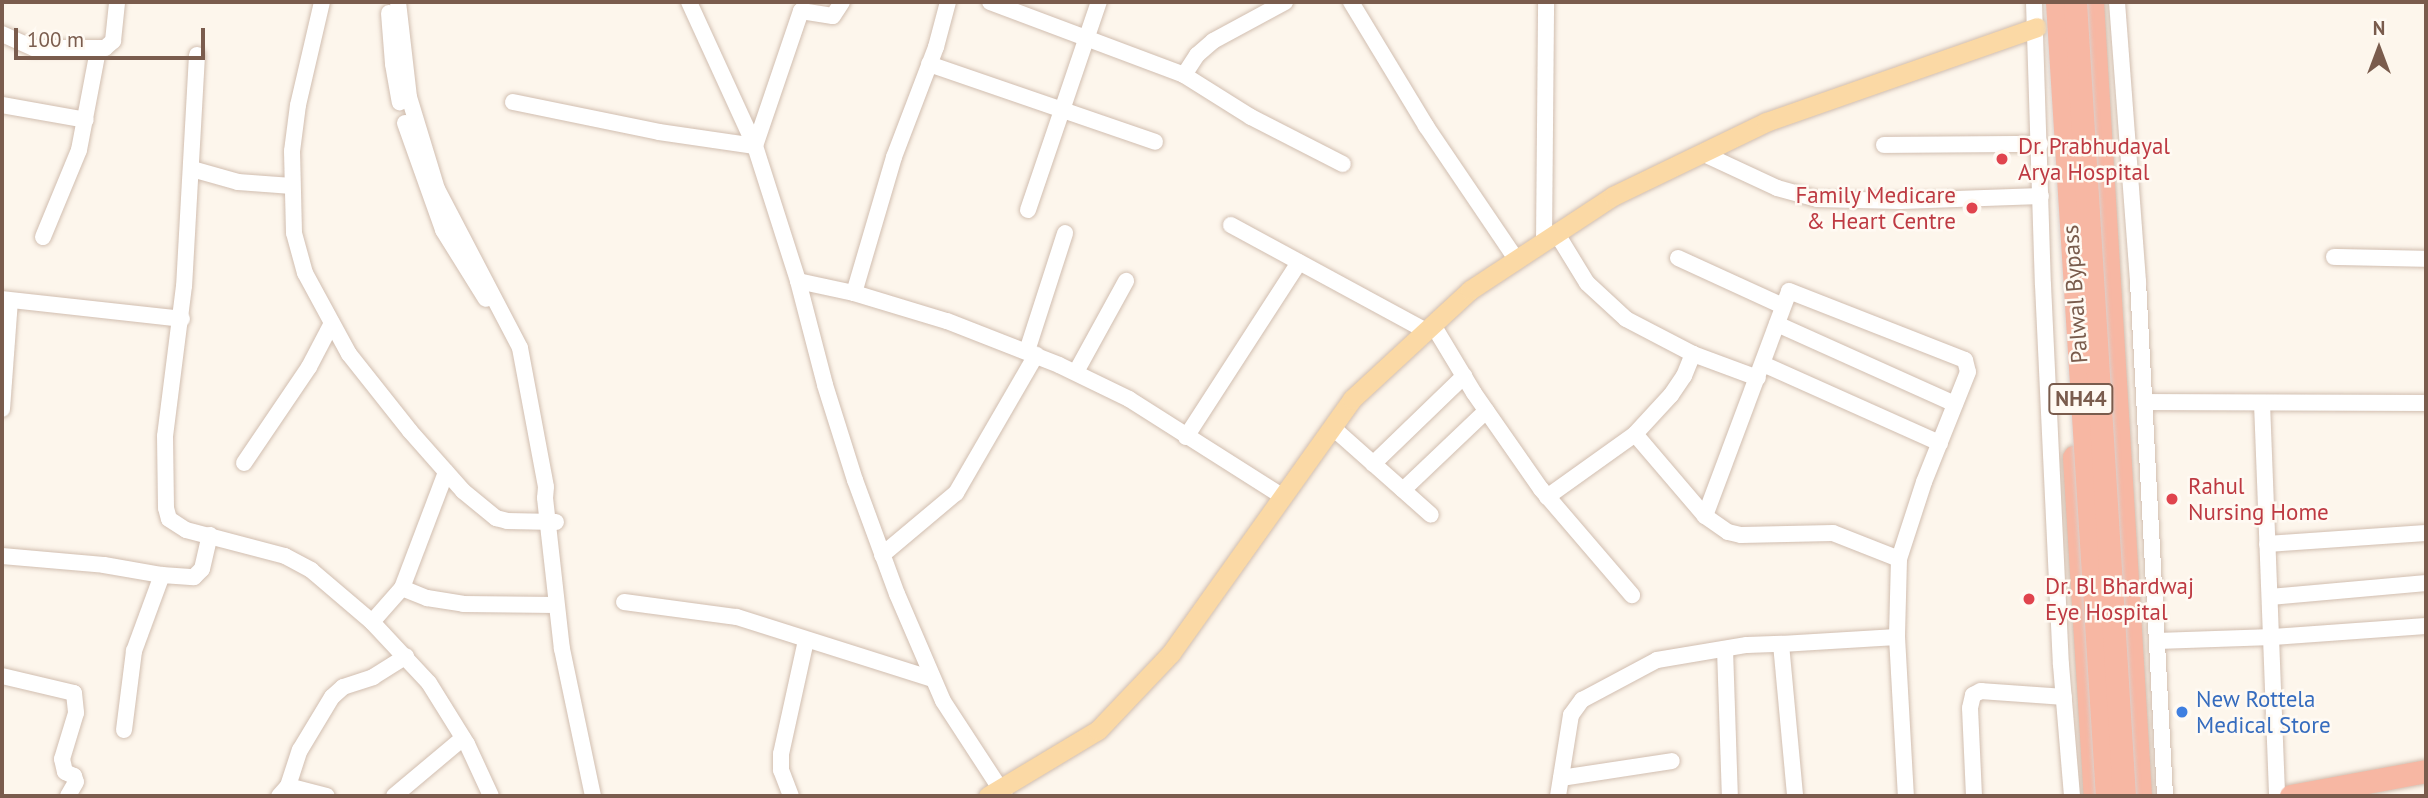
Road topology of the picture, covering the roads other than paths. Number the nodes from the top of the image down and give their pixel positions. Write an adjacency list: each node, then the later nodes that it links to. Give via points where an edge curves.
1 (117, 2): 20 (street, via 113,41)
2 (322, 2): 35 (street, via 293,128)
3 (389, 2): 58 (street, via 395,77 420,172 443,230)
4 (398, 2): 58 (street, via 409,97 437,189 513,332)
5 (689, 2): 31 (street)
6 (842, 2): 31 (street, via 833,16 801,11)
7 (948, 2): 22 (street)
8 (990, 2): 16 (street)
9 (1099, 2): 19 (street)
10 (1285, 2): 23 (street, via 1213,41)
11 (1351, 2): 44 (street, via 1426,126)
12 (1546, 2): 41 (street)
13 (2034, 2): 17 (street)
14 (2117, 2): 63 (street)
15 (2091, 3): 17 (street); 129 (highway, Palwal Bypass / NH44, bridge); 130 (highway)
16 (1020, 8): 19 (street)
17 (2050, 14): 29 (street); 32 (main road, via 1766,122); 127 (highway); 128 (highway, Palwal Bypass / NH44, bridge)
18 (2, 34): 20 (street, via 34,48)
19 (1088, 38): 23 (street); 26 (street)
20 (98, 50): 27 (street)
21 (197, 55): 34 (street)
22 (929, 64): 26 (street); 49 (street, via 894,157)
23 (1184, 75): 33 (street, via 1251,117)
24 (513, 102): 31 (street)
25 (2, 105): 27 (street)
26 (1062, 110): 28 (street); 37 (street)
27 (86, 120): 40 (street, via 71,173)
28 (1155, 142)
29 (2039, 144): 30 (street); 36 (street)
30 (1884, 145)
31 (755, 146): 47 (street)
32 (1702, 153): 36 (street, via 1777,188 1817,199); 41 (main road, via 1614,196)
33 (1343, 164)
34 (192, 169): 35 (street, via 238,182); 52 (street)
35 (292, 186): 54 (street, via 299,258)
36 (2041, 196): 106 (street)
37 (1028, 210)
38 (1231, 225): 46 (street)
39 (1065, 233): 56 (street)
40 (43, 237)
41 (1550, 238): 44 (main road); 57 (street, via 1609,306 1643,330)
42 (2334, 257): 45 (street)
43 (1678, 258): 51 (street)
44 (1516, 259): 55 (main road, via 1470,290)
45 (2426, 259)
46 (1299, 262): 55 (street); 71 (street)
47 (798, 281): 49 (street); 85 (street, via 825,385)
48 (1126, 281): 60 (street)
49 (854, 293): 56 (street)
50 (6, 300): 52 (street); 62 (street)
51 (1783, 306): 53 (street); 66 (street, via 1789,291 1794,290 1961,356 1969,367)
52 (181, 319): 83 (street, via 165,436 166,508 175,524)
53 (1777, 324): 59 (street); 66 (street)
54 (331, 325): 73 (street, via 302,379); 75 (street, via 376,389)
55 (1429, 328): 61 (street); 69 (main road, via 1352,399)
56 (1032, 353): 60 (street); 85 (street, via 956,493)
57 (1693, 354): 59 (street); 70 (street, via 1671,395)
58 (523, 365): 81 (street)
59 (1760, 371): 72 (street); 80 (street)
60 (1076, 372): 71 (street, via 1129,399)
61 (1464, 376): 68 (street); 74 (street)
62 (3, 388): 67 (street)
63 (2144, 402): 64 (street); 100 (street)
64 (2262, 403): 65 (street); 84 (street)
65 (2426, 403)
66 (1955, 404): 72 (street)
67 (2, 410)
68 (1486, 411): 76 (street); 78 (street)
69 (1332, 427): 74 (street); 77 (main road)
70 (1635, 433): 78 (street); 80 (street)
71 (1186, 437): 77 (street)
72 (1940, 443): 87 (street)
73 (244, 463)
74 (1373, 464): 76 (street)
75 (446, 472): 81 (street, via 489,514 507,521); 90 (street)
76 (1403, 490): 79 (street)
77 (1282, 496): 113 (main road, via 1171,653 1098,730)
78 (1548, 497): 91 (street)
79 (1431, 515)
80 (1705, 516): 87 (street, via 1716,526 1741,535 1833,533)
81 (552, 523): 94 (street); 119 (street, via 572,657)
82 (2426, 533): 84 (street)
83 (210, 535): 88 (street, via 199,575); 95 (street, via 285,556 311,570)
84 (2267, 544): 92 (street)
85 (882, 555): 105 (street)
86 (2, 556): 88 (street)
87 (1899, 559): 97 (street)
88 (162, 575): 107 (street, via 134,650)
89 (2426, 583): 92 (street)
90 (402, 588): 94 (street, via 463,604); 95 (street)
91 (1632, 595)
92 (2270, 597): 98 (street)
93 (625, 602): 99 (street, via 737,617)
94 (556, 605): 118 (street)
95 (372, 622): 103 (street)
96 (2426, 626): 98 (street)
97 (1897, 637): 101 (street); 124 (street)
98 (2273, 637): 100 (street); 132 (street)
99 (806, 640): 105 (street); 120 (street, via 781,754 784,782)
100 (2157, 641): 131 (street)
101 (1781, 644): 102 (street); 123 (street)
102 (1725, 649): 111 (street, via 1643,665 1582,700 1571,715); 122 (street)
103 (406, 656): 108 (street); 112 (street, via 332,697 300,750)
104 (2, 677): 114 (street, via 74,693 76,713 62,759 65,772 76,782)
105 (932, 679): 113 (street)
106 (2064, 697): 125 (street, via 1982,691 1973,695); 126 (street)
107 (124, 730)
108 (463, 738): 116 (street); 117 (street)
109 (1672, 761): 111 (street)
110 (2426, 771): 133 (highway)
111 (1561, 778): 121 (street)
112 (283, 791): 115 (street)
113 (998, 794)
114 (68, 796)
115 (327, 796)
116 (394, 796)
117 (491, 796)
118 (593, 796)
119 (601, 796)
120 (791, 796)
121 (1558, 796)
122 (1730, 796)
123 (1795, 796)
124 (1906, 796)
125 (1974, 796)
126 (2072, 796)
127 (2095, 796)
128 (2107, 796)
129 (2124, 796)
130 (2140, 796)
131 (2165, 796)
132 (2277, 796)
133 (2291, 796)

